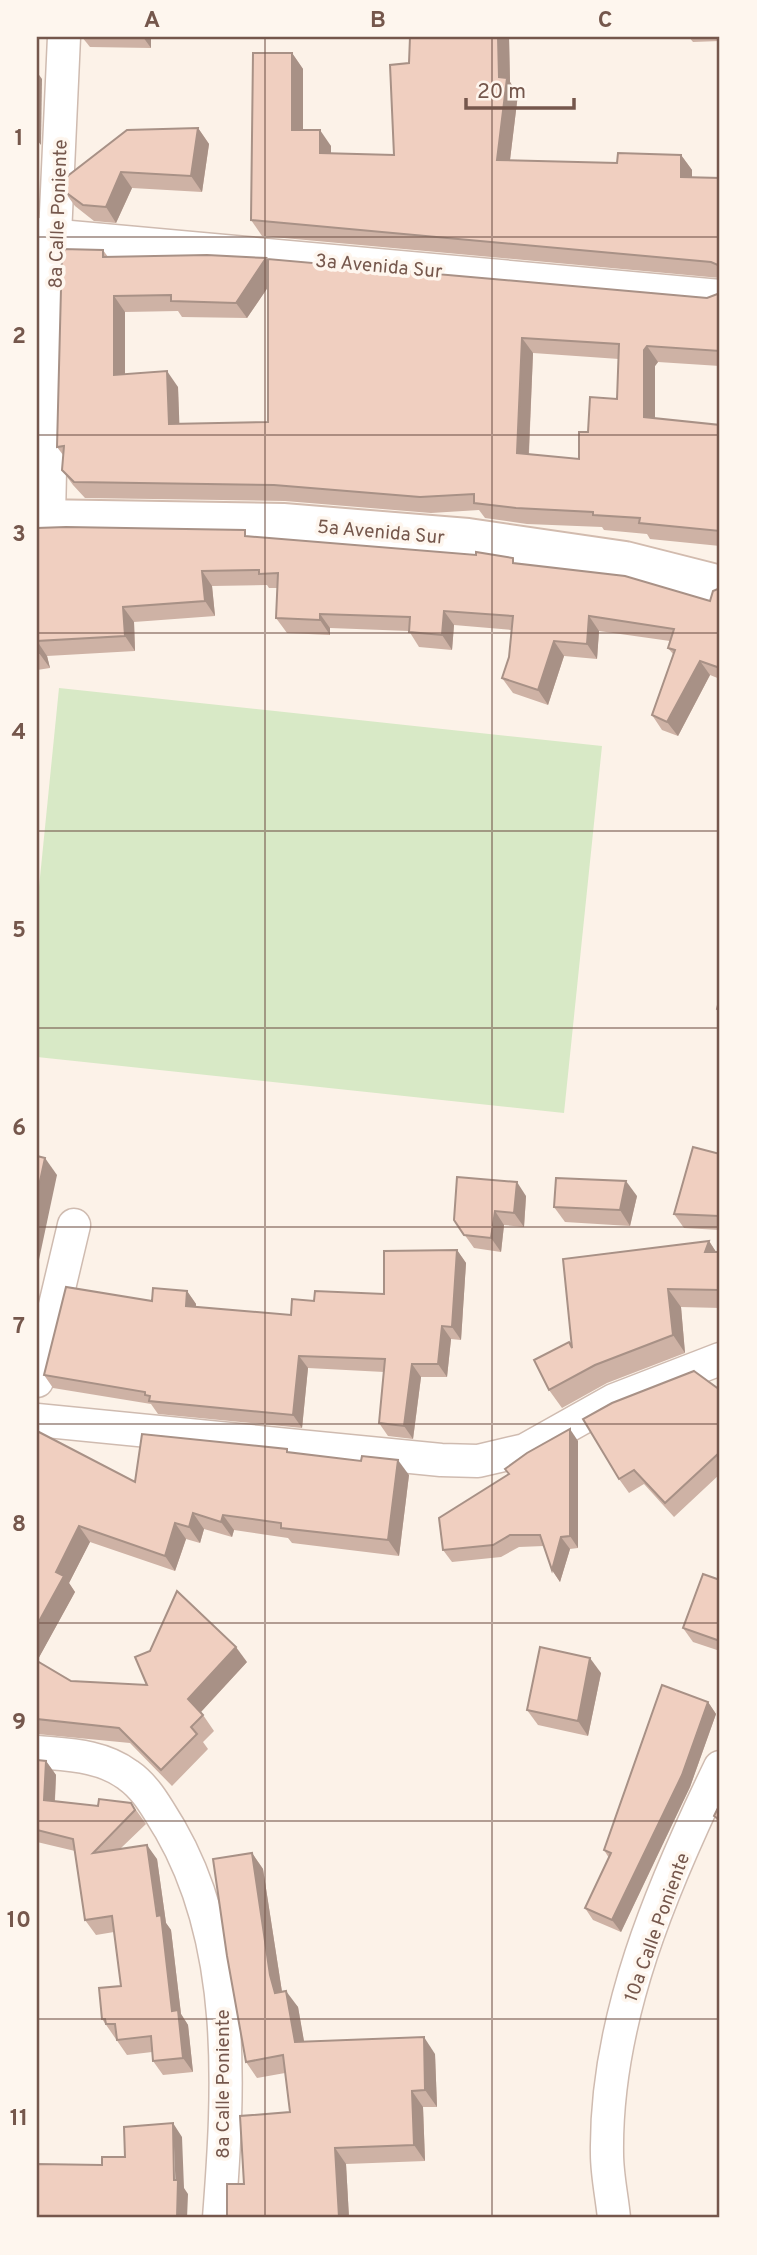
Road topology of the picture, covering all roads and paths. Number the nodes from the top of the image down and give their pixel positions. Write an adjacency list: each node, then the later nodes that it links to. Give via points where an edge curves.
1 (64, 37): 2 (street, 8a Calle Poniente)
2 (46, 235): 3 (street, 3a Avenida Sur); 4 (street, 8a Calle Poniente)
3 (720, 296)
4 (43, 518): 5 (street, 5a Avenida Sur, via 283,523 468,538 625,561)
5 (720, 585)
6 (74, 1225): 8 (street)
7 (720, 1359): 9 (street, via 614,1400 525,1450 478,1461)
8 (37, 1381)
9 (37, 1420)
10 (37, 1752): 12 (street, 8a Calle Poniente, via 104,1761 130,1776 153,1800 195,1882 211,1941 226,2036)
11 (720, 1767): 13 (street, 10a Calle Poniente, via 666,1886 632,1982 612,2069 607,2155)
12 (219, 2218)
13 (614, 2218)

